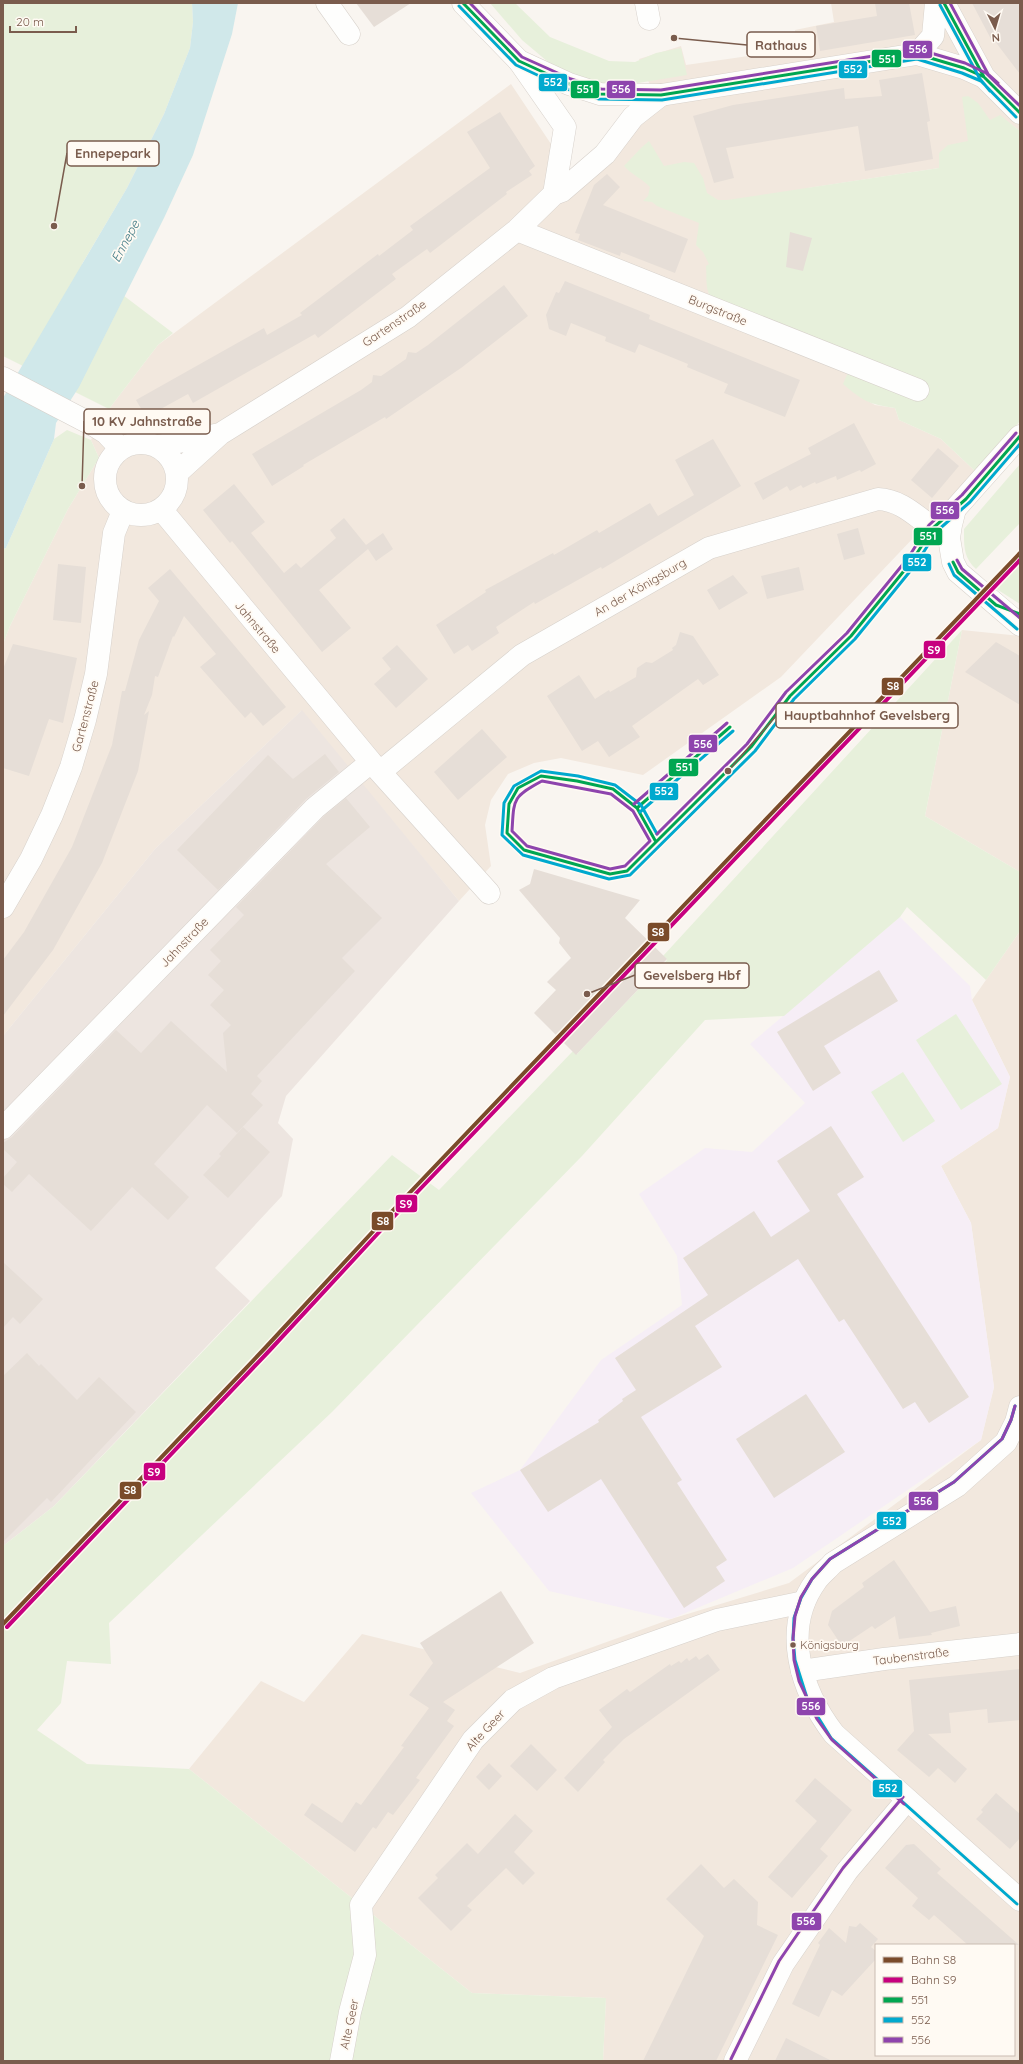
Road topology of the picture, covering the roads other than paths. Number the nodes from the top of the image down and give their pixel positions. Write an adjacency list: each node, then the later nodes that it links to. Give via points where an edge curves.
1 (327, 3): 5 (street)
2 (463, 3): 7 (street)
3 (936, 3): 6 (street, via 933,36)
4 (944, 3): 8 (street)
5 (349, 34)
6 (918, 54): 8 (street, Gartenstraße); 9 (street, Gartenstraße)
7 (519, 61): 9 (street, via 569,84 600,94); 11 (street, via 565,127)
8 (984, 77): 10 (street)
9 (661, 95): 11 (street, Gartenstraße, via 633,117 605,154 562,191)
10 (1020, 113)
11 (554, 194): 12 (street, Gartenstraße)
12 (517, 230): 14 (street, Burgstraße); 15 (street, Gartenstraße, via 408,317)
13 (3, 378): 18 (street, via 74,413 106,433)
14 (918, 390)
15 (220, 434): 17 (street, Gartenstraße); 19 (street, Gartenstraße)
16 (1020, 436): 20 (street)
17 (158, 446): 18 (street, via 145,442 132,443); 19 (street, via 167,453)
18 (120, 448): 22 (street, via 111,457 104,480 110,498)
19 (177, 473): 21 (street, via 176,487 171,500)
20 (955, 509): 23 (street, via 949,538 953,562 958,572); 26 (street, An der Königsburg, via 934,528 901,505 890,500 878,499 709,548 522,655)
21 (161, 510): 22 (street, via 135,515); 26 (street, Jahnstraße)
22 (123, 511): 28 (street, Gartenstraße, via 114,533 96,674 71,767 31,859)
23 (996, 605): 24 (street); 25 (street)
24 (1020, 614)
25 (1020, 625)
26 (375, 767): 27 (street, Jahnstraße); 29 (street, Jahnstraße, via 316,808)
27 (489, 893)
28 (3, 907)
29 (3, 1128)
30 (1020, 1407): 31 (street, via 1013,1429 998,1450 957,1486 833,1563 816,1580)
31 (804, 1602): 33 (street, via 798,1625 797,1645); 36 (street, Alte Geer, via 718,1620 553,1678 513,1700 473,1740 361,1905 365,1955 350,2012)
32 (1020, 1644): 33 (street, Taubenstraße, via 884,1658)
33 (802, 1671): 34 (street, via 820,1716 834,1734)
34 (907, 1800): 35 (street); 37 (street, via 847,1871 783,1964)
35 (1020, 1900)
36 (341, 2061)
37 (735, 2061)

